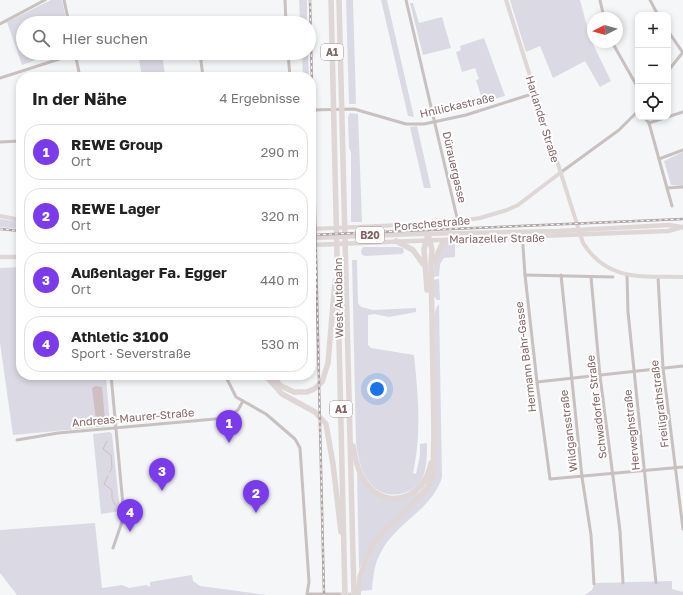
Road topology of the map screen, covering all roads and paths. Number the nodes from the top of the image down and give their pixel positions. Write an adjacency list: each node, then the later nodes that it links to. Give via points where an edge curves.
1 (45, 0): 14 (street)
2 (64, 0): 12 (street)
3 (284, 0): 13 (street)
4 (331, 0): 58 (highway, West Autobahn / A1)
5 (339, 0): 78 (highway, West Autobahn / A1)
6 (406, 0): 35 (street, Dürauergasse)
7 (506, 0): 30 (main road, Harlander Straße)
8 (600, 0): 10 (street)
9 (650, 0): 11 (street)
10 (603, 12)
11 (656, 12)
12 (67, 16)
13 (285, 16)
14 (0, 24)
15 (671, 35): 17 (street)
16 (615, 48): 29 (street)
17 (683, 53): 22 (street)
18 (55, 60): 23 (street)
19 (77, 60): 24 (street)
20 (201, 60): 25 (street)
21 (289, 60): 26 (street)
22 (671, 67)
23 (18, 72)
24 (79, 72)
25 (203, 72)
26 (290, 72)
27 (16, 73): 28 (street)
28 (0, 78)
29 (636, 84)
30 (535, 93): 35 (street, Hnilickastraße); 41 (main road, Harlander Straße)
31 (316, 110): 35 (street, Hnilickastraße, via 354,109 406,124)
32 (683, 112): 36 (street)
33 (635, 114): 41 (street, Porschestraße, via 620,130)
34 (646, 120): 36 (street)
35 (436, 122): 47 (street, Dürauergasse)
36 (649, 123): 40 (street)
37 (16, 141): 38 (street)
38 (0, 142)
39 (683, 150): 40 (street)
40 (658, 159): 43 (street)
41 (560, 173): 47 (main road, Porschestraße, via 518,205 480,218); 61 (main road, Harlander Straße, via 581,239 596,260 611,270)
42 (683, 187): 43 (street)
43 (667, 188): 44 (street)
44 (672, 206)
45 (0, 216): 46 (main road)
46 (16, 219)
47 (458, 222): 49 (main road, Porschestraße)
48 (683, 227): 50 (main road, Mariazeller Straße / B20, via 669,225 588,229); 50 (main road, Mariazeller Straße / B20, via 668,231 571,236)
49 (316, 229)
50 (522, 235): 52 (main road, Mariazeller Straße / B20); 53 (main road, Mariazeller Straße / B20); 60 (street, Hermann Bahr-Gasse)
51 (316, 238): 52 (main road, Mariazeller Straße / B20)
52 (428, 238): 53 (main road, Mariazeller Straße / B20); 54 (main road, Mariazeller Straße / B20); 59 (highway, via 432,250); 59 (highway, via 424,249)
53 (459, 239): 59 (highway, via 440,247)
54 (396, 241): 55 (main road, Mariazeller Straße / B20); 59 (highway, via 418,255)
55 (316, 245)
56 (0, 257): 57 (main road)
57 (16, 257)
58 (337, 269): 75 (highway, via 325,377 314,389 300,393 281,386); 88 (highway, West Autobahn / A1)
59 (429, 271): 78 (highway, via 431,454 429,472 422,486 402,498 383,496 374,491 358,469); 93 (highway, via 435,459 433,473 422,495 384,530 374,543 360,577)
60 (525, 275): 62 (street); 76 (street, Hermann Bahr-Gasse)
61 (627, 275): 65 (main road, Harlander Straße); 69 (street, Herweghstraße)
62 (561, 276): 63 (street); 71 (street, Wildgansstraße)
63 (591, 277): 64 (street); 70 (street, Schwadorfer Straße)
64 (613, 277)
65 (658, 277): 66 (main road, Harlander Straße); 68 (street, Freiligrathstraße)
66 (683, 277)
67 (683, 366): 68 (street)
68 (663, 368): 69 (street); 82 (street, Freiligrathstraße)
69 (633, 372): 70 (street); 83 (street, Herweghstraße)
70 (600, 376): 71 (street); 84 (street, Schwadorfer Straße)
71 (571, 379): 76 (street); 85 (street, Wildgansstraße)
72 (111, 380): 79 (street)
73 (228, 380): 77 (street, via 236,397)
74 (269, 380): 88 (highway, via 282,394 315,412 326,424)
75 (276, 380)
76 (537, 382): 85 (street, Hermann Bahr-Gasse, via 550,479)
77 (243, 401): 79 (street, Andreas-Maurer-Straße, via 238,410 226,418); 92 (street, via 266,414 295,439 300,448 309,582 307,594)
78 (350, 426): 95 (highway, West Autobahn / A1)
79 (116, 428): 80 (street, Andreas-Maurer-Straße); 87 (street, via 124,516)
80 (16, 440)
81 (683, 467): 82 (street)
82 (675, 468): 83 (street); 86 (street, Freiligrathstraße)
83 (644, 471): 84 (street); 90 (street, Herweghstraße)
84 (613, 474): 85 (street); 89 (street, Schwadorfer Straße)
85 (582, 477): 91 (street, Wildgansstraße, via 591,535)
86 (683, 529)
87 (113, 548)
88 (344, 550): 94 (highway, West Autobahn / A1)
89 (623, 583)
90 (656, 583)
91 (594, 584)
92 (339, 594)
93 (361, 594)
94 (345, 595)
95 (354, 595)

